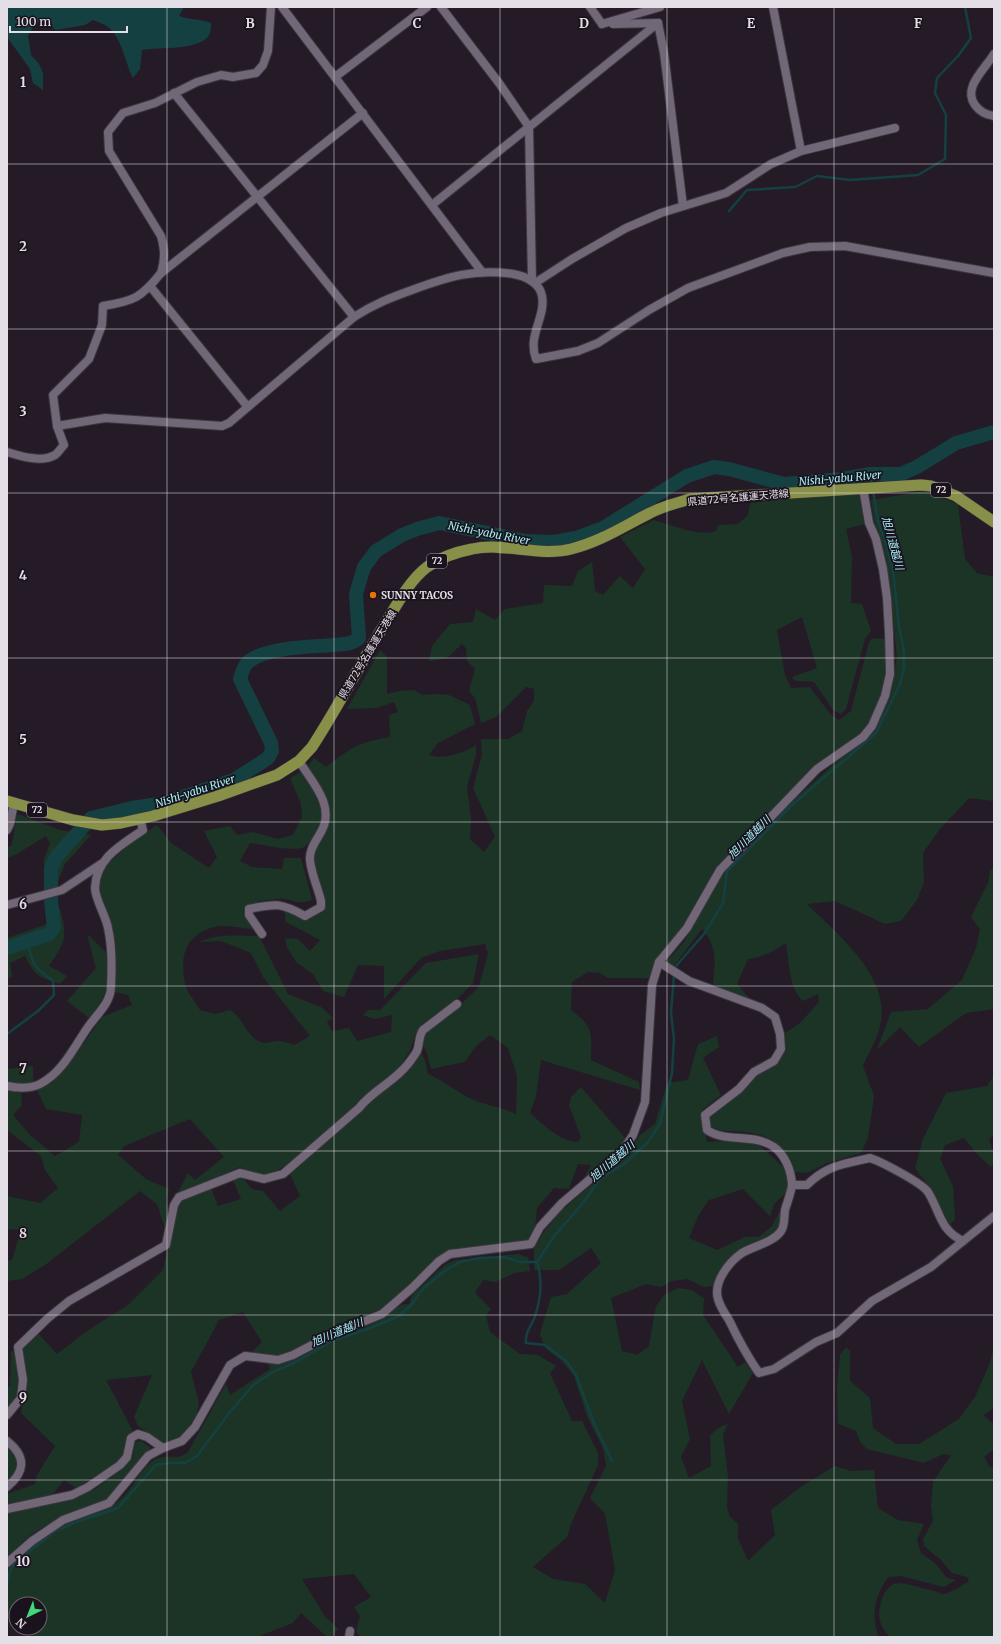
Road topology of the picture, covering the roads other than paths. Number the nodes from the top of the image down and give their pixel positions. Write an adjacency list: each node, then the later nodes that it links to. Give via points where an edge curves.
1 (271, 7): 12 (street, via 268,51 263,65 256,73 233,77 220,75 197,82)
2 (282, 7): 11 (street)
3 (427, 7): 11 (street)
4 (441, 7): 15 (street)
5 (590, 7): 9 (street)
6 (660, 7): 9 (street)
7 (772, 7): 17 (street)
8 (658, 23): 9 (street); 15 (street); 20 (street)
9 (602, 24)
10 (994, 54): 14 (street, via 971,89 972,101 978,109)
11 (335, 78): 13 (street)
12 (174, 94): 18 (street); 22 (street, via 123,113 108,132 109,151 161,236 165,248)
13 (363, 113): 18 (street); 19 (street)
14 (994, 116)
15 (529, 127): 19 (street); 24 (street)
16 (895, 128): 17 (street)
17 (801, 151): 20 (street, via 771,164 726,193)
18 (258, 197): 22 (street); 26 (street)
19 (432, 205): 21 (street)
20 (683, 206): 24 (street, via 626,228)
21 (482, 272): 24 (street, via 522,275); 26 (street, via 447,277 374,304)
22 (161, 273): 25 (street)
23 (994, 273): 24 (street, via 844,246 810,247 784,253 688,288 598,343 578,351 536,359 532,349 542,296)
24 (534, 282)
25 (150, 286): 27 (street); 28 (street, via 129,302 104,306 102,324 89,359 52,395)
26 (354, 317): 27 (street)
27 (247, 406): 28 (street, via 229,423 222,426 105,418)
28 (57, 426): 29 (street, via 64,445 55,456 26,458)
29 (7, 452)
30 (871, 488): 31 (main road, 県道72号名護運天港線 / 72, via 932,486 956,496); 32 (main road, 県道72号名護運天港線 / 72, via 690,499 662,508 599,540 570,549 551,551 474,548 442,558 427,567 407,589 321,733); 39 (street, via 869,523 883,568 887,598 890,674 885,696 872,726 863,737 817,769 720,870 687,928)
31 (994, 522)
32 (298, 761): 34 (main road, 県道72号名護運天港線 / 72, via 272,777); 38 (street, via 321,794 325,806 326,820 311,850 310,860 321,907 305,916 285,905 250,909 249,915)
33 (11, 802): 34 (main road, 県道72号名護運天港線 / 72, via 67,819 95,824 110,825); 35 (street, via 10,824)
34 (140, 819): 36 (street, via 143,830 116,848)
35 (7, 830)
36 (101, 864): 37 (street, via 62,890); 41 (street, via 95,889 108,928 111,975 108,1001 71,1056 53,1075 30,1088)
37 (7, 905)
38 (262, 934)
39 (659, 962): 42 (street, via 689,981 762,1008 775,1017 781,1049 774,1061 754,1072 739,1089 705,1115 707,1130 716,1136 743,1138 773,1146 788,1165); 47 (street, via 652,985 645,1102 633,1135 623,1150 562,1203 540,1227 531,1244 450,1254 439,1261 382,1314 331,1334 278,1360 245,1356 230,1365 195,1427 182,1441)
40 (457, 1004): 45 (street, via 423,1030 417,1050 408,1065 393,1080 365,1100 283,1174 264,1179 240,1173 178,1197 166,1246 69,1301 18,1347 23,1380 21,1398)
41 (7, 1086)
42 (792, 1185): 44 (street, via 807,1184 827,1168 870,1158 918,1182 928,1192 939,1217 951,1235); 44 (street, via 782,1230 773,1238 741,1254 721,1276 718,1288 718,1298 724,1312 760,1373 774,1369 816,1342 837,1333 872,1301 931,1267)
43 (994, 1216): 44 (street)
44 (963, 1241)
45 (7, 1416)
46 (7, 1441): 48 (street, via 17,1451 22,1463 19,1476)
47 (163, 1448): 49 (street, via 138,1434 131,1438 127,1456 120,1465 88,1487 72,1495); 50 (street, via 148,1456 109,1503 63,1520 32,1541)
48 (7, 1487)
49 (7, 1509)
50 (7, 1563)

